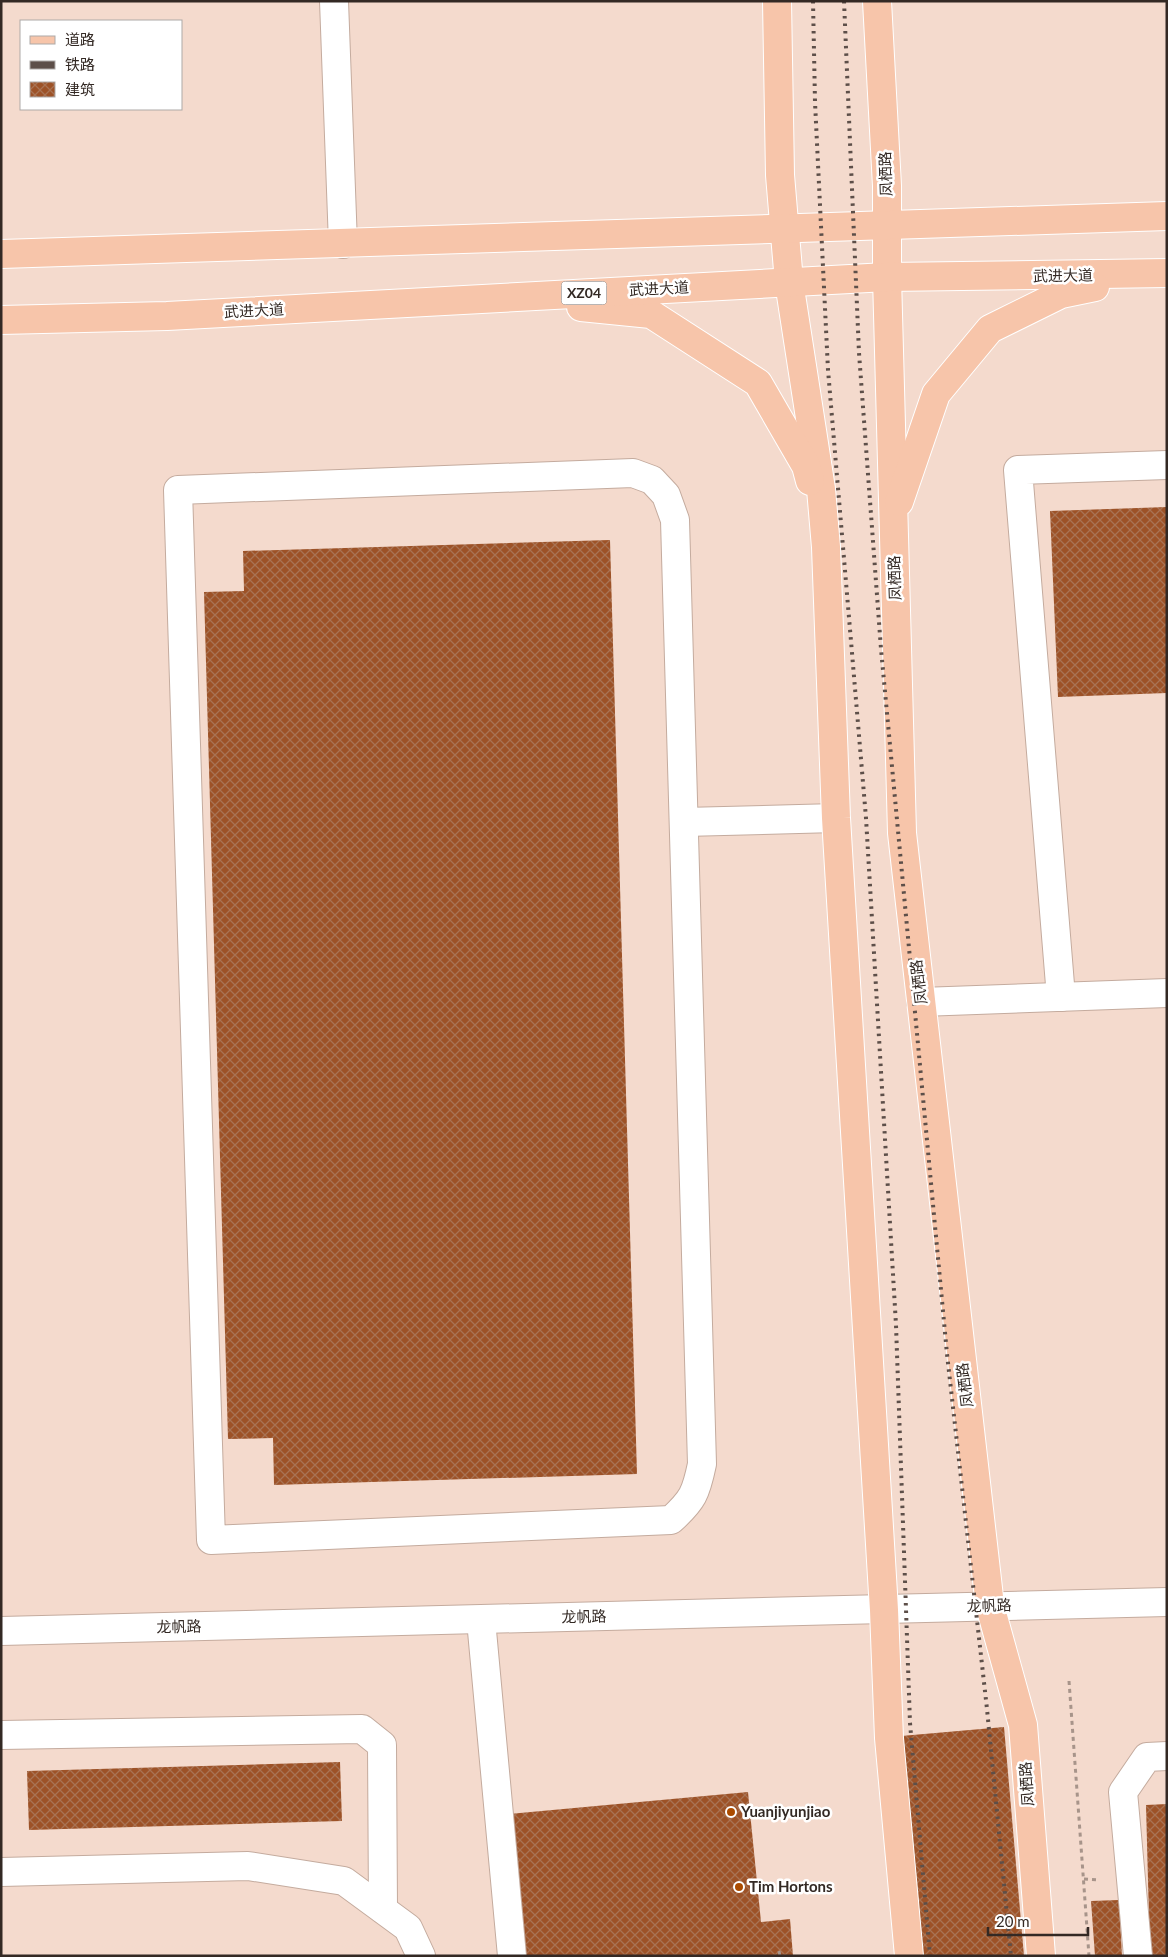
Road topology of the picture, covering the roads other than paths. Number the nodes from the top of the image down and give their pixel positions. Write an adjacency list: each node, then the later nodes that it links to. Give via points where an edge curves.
1 (334, 1): 7 (street)
2 (776, 1): 6 (main road, via 780,175)
3 (877, 1): 5 (main road, 凤栖路)
4 (1167, 216): 5 (main road)
5 (888, 226): 6 (main road); 10 (main road, 凤栖路)
6 (785, 228): 7 (main road); 11 (main road)
7 (343, 244): 8 (main road)
8 (1, 254)
9 (1162, 274): 10 (main road, 武进大道 / XZ04); 15 (main road, via 1061,294 990,329 936,394)
10 (887, 277): 11 (main road, 武进大道 / XZ04); 15 (main road, 凤栖路)
11 (789, 282): 12 (main road, 武进大道 / XZ04); 16 (main road, via 821,490)
12 (492, 298): 13 (main road, 武进大道 / XZ04, via 167,316); 16 (main road, via 651,314 758,382 806,466)
13 (1, 320)
14 (1167, 465): 20 (street, via 1018,470)
15 (893, 520): 21 (main road, 凤栖路, via 902,833)
16 (826, 547): 17 (main road)
17 (836, 818): 18 (street); 24 (main road)
18 (684, 822): 18 (street, via 675,520 666,495 652,480 633,474 178,490 211,1540 670,1520 686,1507 697,1488 702,1464)
19 (1167, 993): 20 (street)
20 (1061, 997): 21 (street)
21 (921, 1002): 23 (main road, 凤栖路)
22 (1167, 1602): 23 (street, 龙帆路)
23 (990, 1606): 24 (street, 龙帆路); 34 (main road, 凤栖路, via 1023,1725)
24 (884, 1610): 25 (street, 龙帆路); 33 (main road, via 889,1738)
25 (481, 1620): 26 (street, 龙帆路); 32 (street)
26 (1, 1631)
27 (1, 1735): 30 (street, via 362,1730 382,1745)
28 (1167, 1756): 35 (street, via 1147,1757 1123,1792)
29 (1, 1872): 30 (street, via 248,1866 344,1881)
30 (383, 1909): 31 (street, via 408,1928)
31 (421, 1956)
32 (512, 1956)
33 (909, 1956)
34 (1041, 1956)
35 (1138, 1956)

